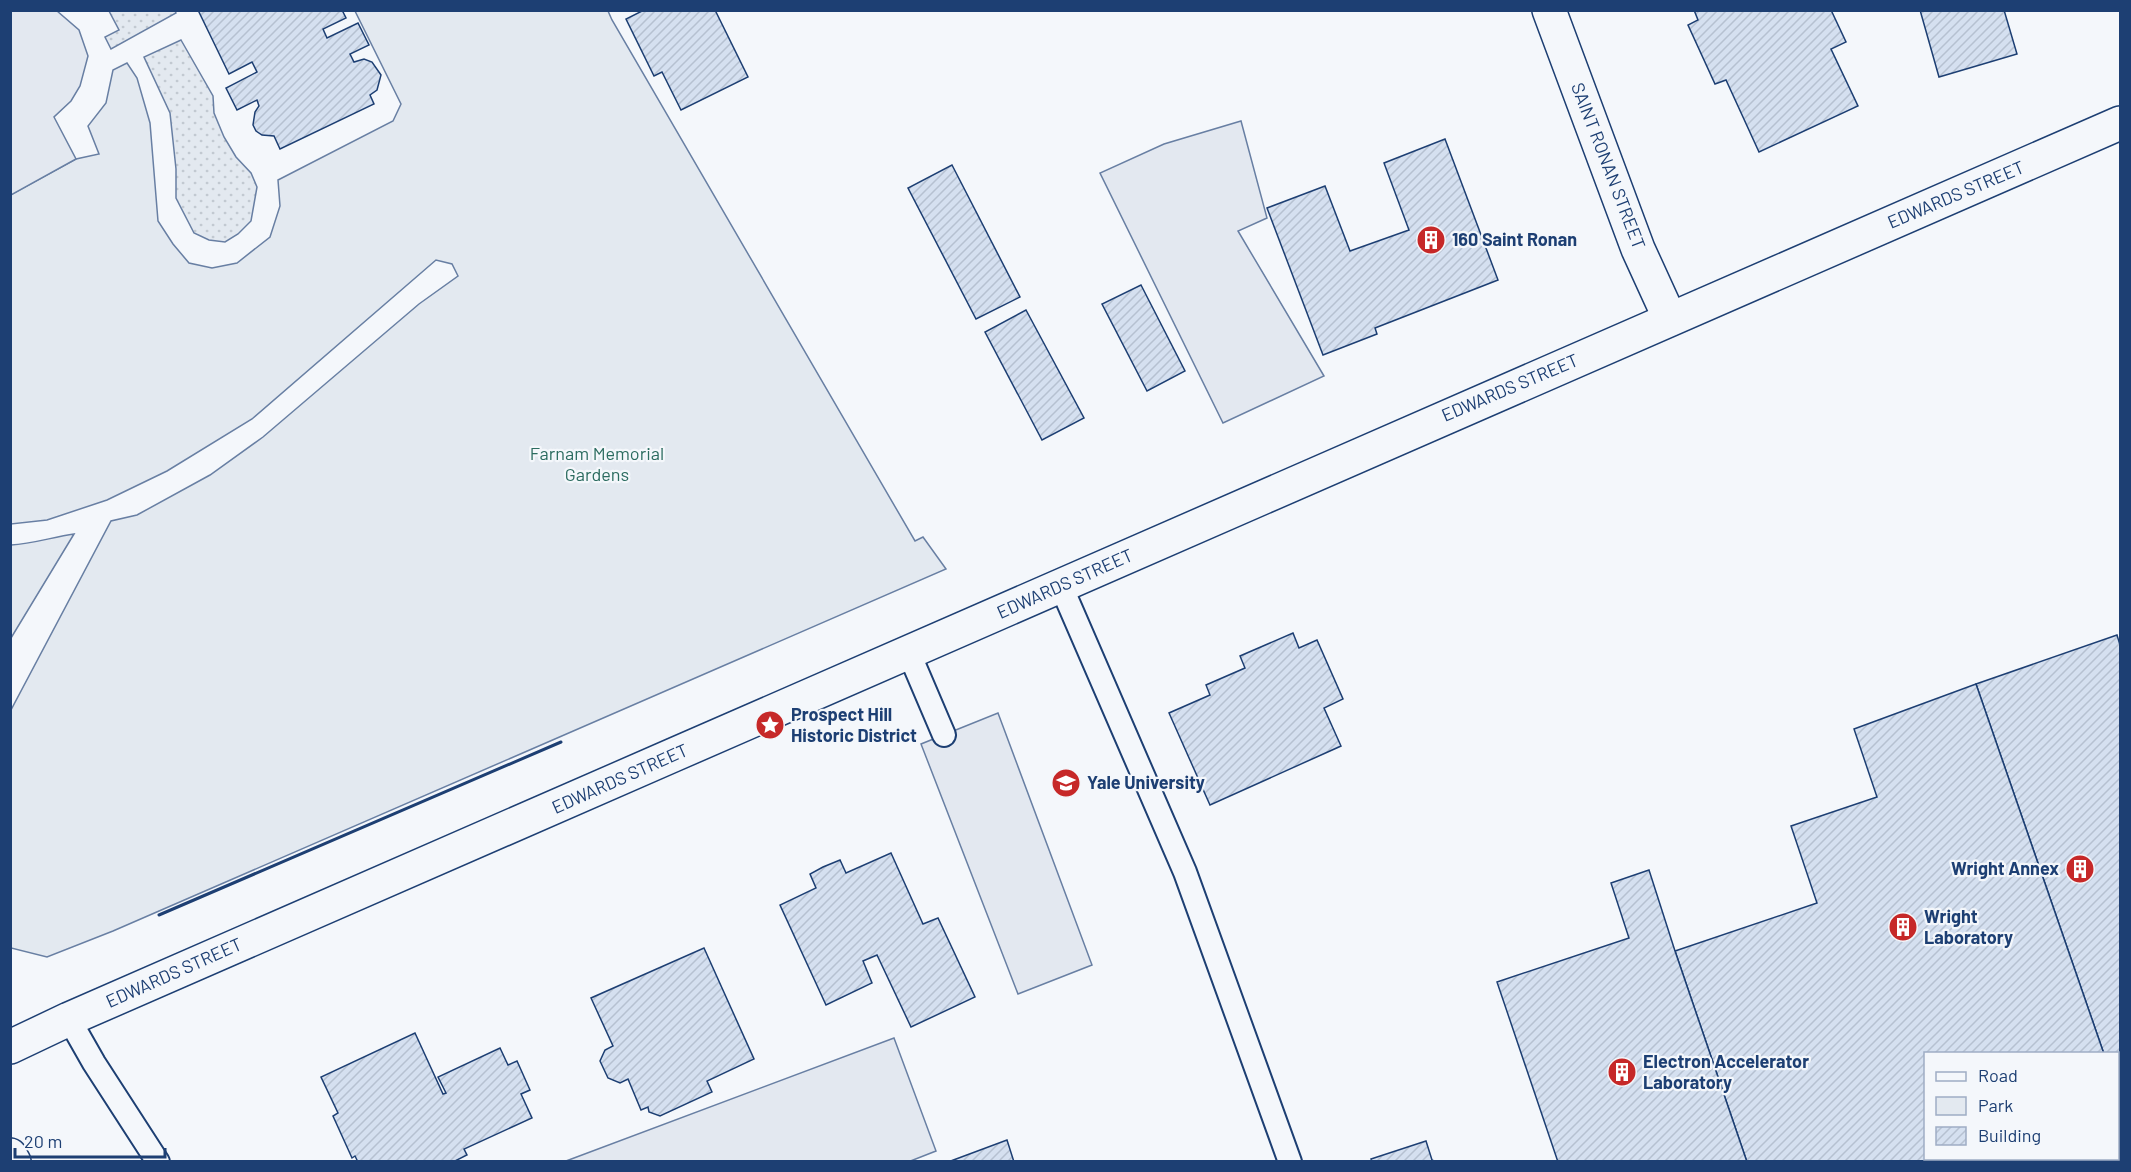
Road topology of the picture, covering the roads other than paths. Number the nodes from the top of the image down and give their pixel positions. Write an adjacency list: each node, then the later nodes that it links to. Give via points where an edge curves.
1 (1549, 10): 3 (main road, SAINT RONAN STREET, via 1638,249)
2 (2121, 123): 3 (main road, EDWARDS STREET)
3 (1670, 319): 4 (main road, EDWARDS STREET)
4 (1061, 586): 5 (main road, EDWARDS STREET); 12 (lane, via 1185,872)
5 (909, 653): 6 (lane); 7 (main road, EDWARDS STREET)
6 (944, 735)
7 (69, 1019): 8 (main road, EDWARDS STREET); 11 (lane)
8 (10, 1047)
9 (10, 1155): 10 (main road)
10 (14, 1161)
11 (158, 1161)
12 (1290, 1161)

